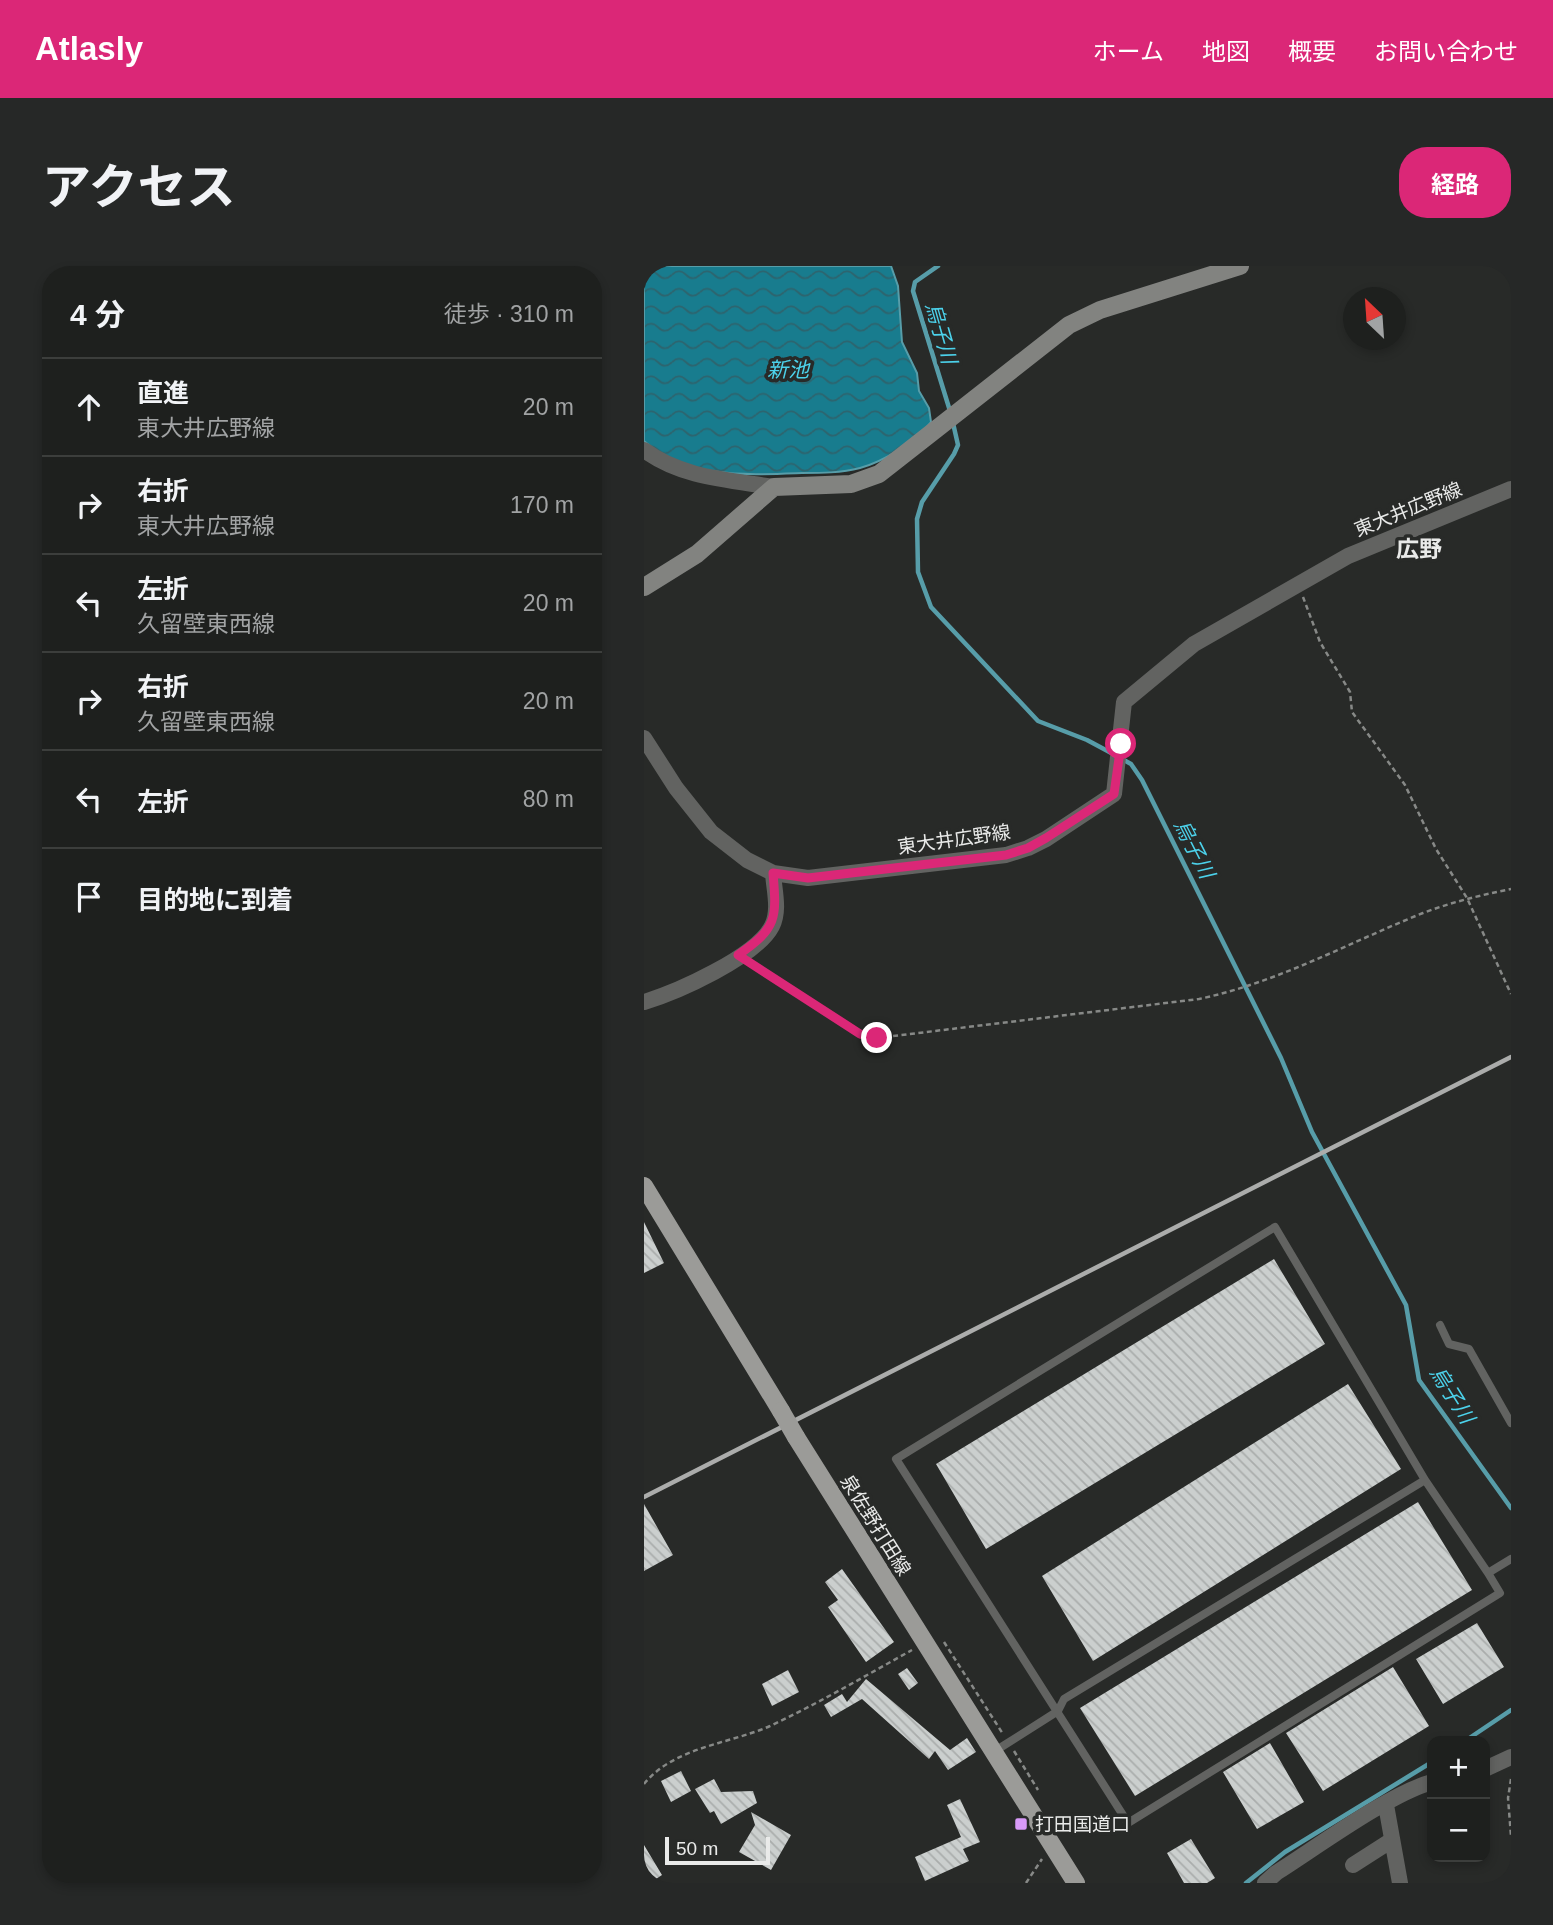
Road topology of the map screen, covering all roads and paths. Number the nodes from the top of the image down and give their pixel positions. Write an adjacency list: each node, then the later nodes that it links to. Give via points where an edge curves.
1 (1240, 266): 3 (street, via 1100,310 1069,325 879,474 851,484)
2 (644, 450): 3 (street, via 695,475)
3 (774, 487): 6 (street, via 697,555)
4 (1511, 489): 5 (street, 東大井広野線, via 1348,556)
5 (1299, 586): 8 (street, 東大井広野線, via 1194,644 1124,702 1114,794 1028,848 1006,855 808,878); 10 (path, via 1321,642 1350,692 1352,712 1405,785)
6 (644, 587)
7 (644, 738): 8 (street, 東大井広野線, via 711,832)
8 (773, 873): 11 (street, via 773,924 765,937)
9 (1511, 889): 10 (path)
10 (1467, 898): 11 (path, via 1232,992 877,1038 860,1034); 12 (path)
11 (738, 955): 13 (street, via 682,990)
12 (1511, 994)
13 (644, 1002)
14 (644, 1186): 20 (main road, 泉佐野打田線, bridge)
15 (1440, 1325): 16 (lane, via 1449,1344 1469,1349)
16 (1511, 1423)
17 (1425, 1479): 19 (lane); 21 (lane, via 1064,1699); 21 (lane, via 1275,1227 896,1459)
18 (1511, 1559): 19 (lane)
19 (1488, 1573): 21 (lane, via 1500,1593 1128,1823)
20 (924, 1643): 22 (main road, 泉佐野打田線); 26 (path, via 766,1727 692,1752 652,1774)
21 (1058, 1711): 22 (lane)
22 (995, 1751): 31 (main road, 泉佐野打田線)
23 (1511, 1757): 24 (street)
24 (1490, 1767)
25 (1511, 1779): 29 (path)
26 (644, 1784)
27 (1427, 1784): 28 (street)
28 (1386, 1805): 30 (street); 33 (street)
29 (1511, 1836)
30 (1392, 1840): 32 (street); 36 (street)
31 (1053, 1843): 34 (path); 35 (main road, 泉佐野打田線)
32 (1353, 1865)
33 (1276, 1880)
34 (1026, 1883)
35 (1076, 1883)
36 (1400, 1883)

